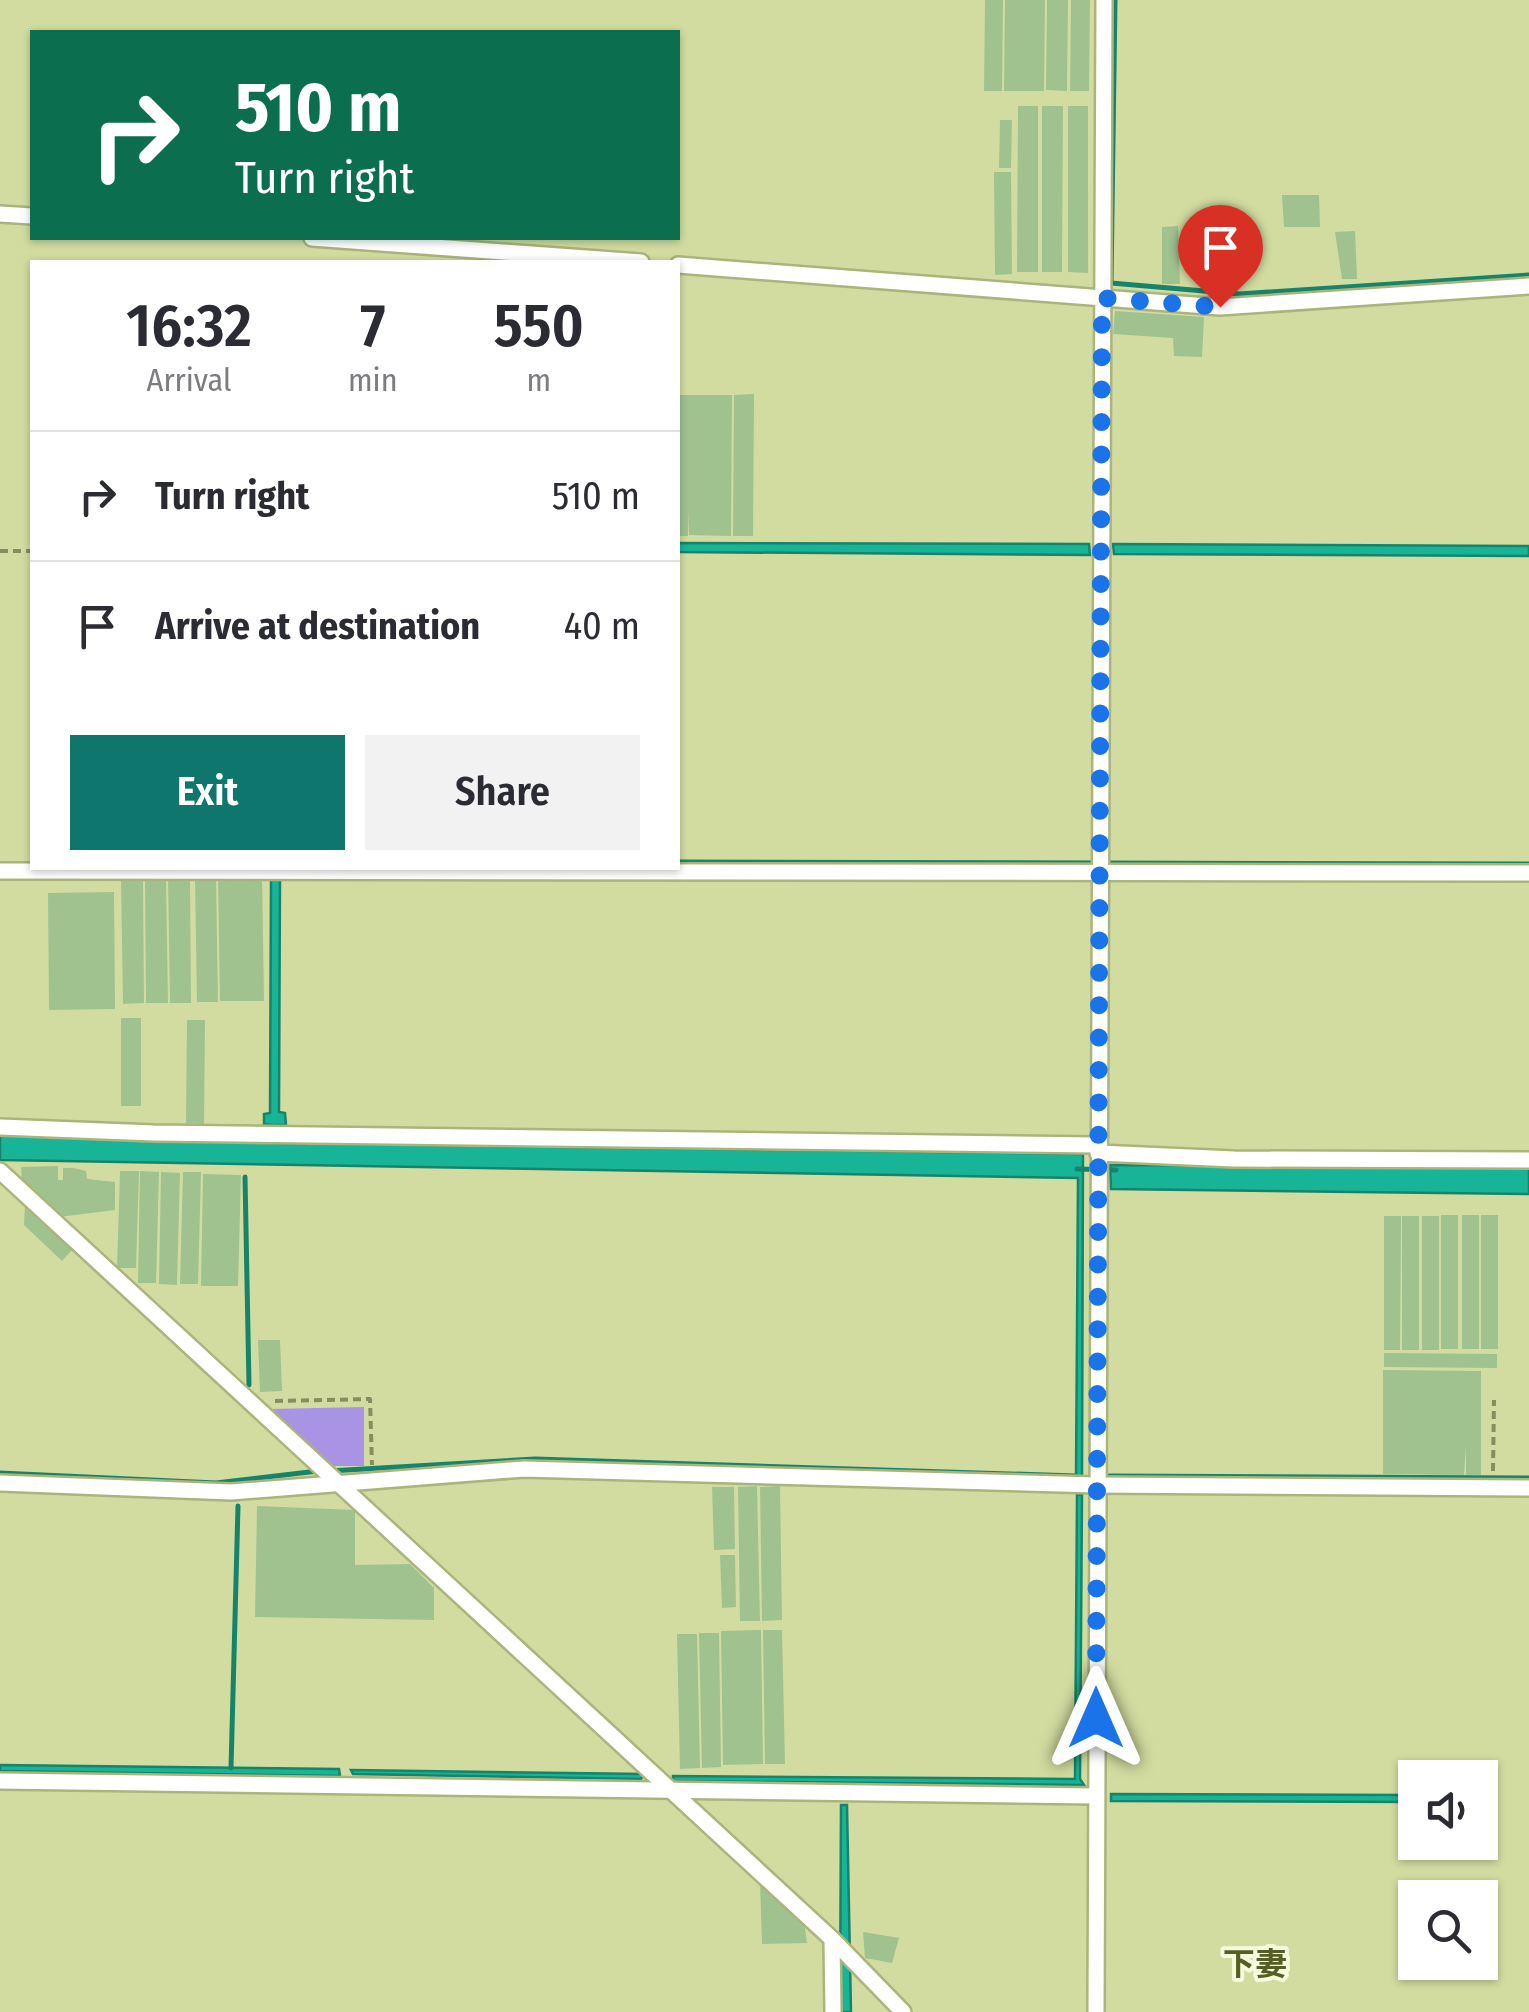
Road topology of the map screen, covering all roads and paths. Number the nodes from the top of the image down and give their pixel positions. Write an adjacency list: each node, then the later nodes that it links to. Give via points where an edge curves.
1 (1104, 0): 8 (street)
2 (0, 214): 3 (street)
3 (30, 216)
4 (339, 240): 5 (street)
5 (613, 260)
6 (680, 265): 8 (street)
7 (1529, 286): 8 (street, via 1220,307)
8 (1102, 298): 12 (street)
9 (0, 551): 10 (path)
10 (30, 551)
11 (0, 871): 12 (street)
12 (1101, 872): 13 (street); 15 (street)
13 (1529, 874)
14 (0, 1126): 15 (street)
15 (1098, 1152): 16 (street); 23 (street)
16 (1529, 1160)
17 (0, 1172): 19 (street)
18 (1494, 1400): 24 (path)
19 (251, 1401): 20 (path, via 370,1399); 21 (street)
20 (372, 1479): 21 (street); 23 (street, via 524,1469)
21 (339, 1482): 22 (street, via 230,1492); 27 (street)
22 (0, 1483)
23 (1096, 1485): 24 (street); 28 (street)
24 (1492, 1488): 25 (street)
25 (1529, 1488)
26 (0, 1782): 27 (street)
27 (672, 1791): 28 (street); 29 (street)
28 (1096, 1796): 32 (street)
29 (832, 1939): 30 (street); 31 (street)
30 (833, 2012)
31 (903, 2012)
32 (1096, 2012)

